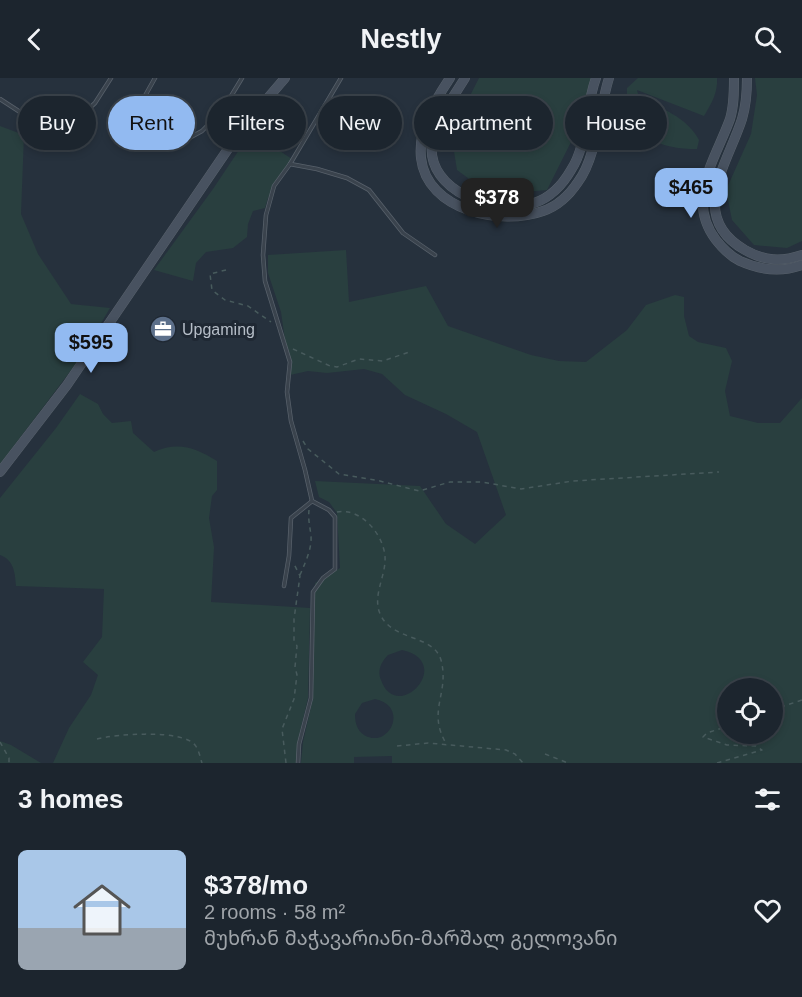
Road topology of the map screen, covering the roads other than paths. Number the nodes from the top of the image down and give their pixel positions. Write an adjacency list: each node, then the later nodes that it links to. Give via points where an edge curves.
1 (111, 78): 12 (lane, via 95,103 78,119 52,127 40,125)
2 (155, 78): 3 (lane, via 141,104 146,126 161,143 180,143 202,131 222,111)
3 (242, 78)
4 (285, 78): 17 (main road, via 243,127 67,385)
5 (341, 78): 13 (lane)
6 (450, 78): 9 (main road, via 423,127 422,166 443,196 473,213 497,216 545,211 580,181 588,165)
7 (465, 78): 8 (main road, via 435,128 434,164 455,190 476,201 510,206 535,203 552,193 572,170)
8 (596, 78)
9 (609, 78)
10 (734, 78): 16 (main road, via 730,118 705,178 707,227 727,252 747,264 774,270)
11 (747, 78): 15 (main road, via 742,120 714,193 716,214 727,236 748,252 764,259 784,260)
12 (0, 99)
13 (290, 164): 14 (lane, via 347,178 369,190 403,233); 18 (lane, via 274,186 266,215 263,255 266,281 290,362 287,392 291,421)
14 (435, 255)
15 (802, 255)
16 (802, 266)
17 (0, 472)
18 (310, 503): 19 (lane, via 291,519); 20 (lane, via 335,517 334,569 313,592 311,698)
19 (284, 586)
20 (298, 763)

